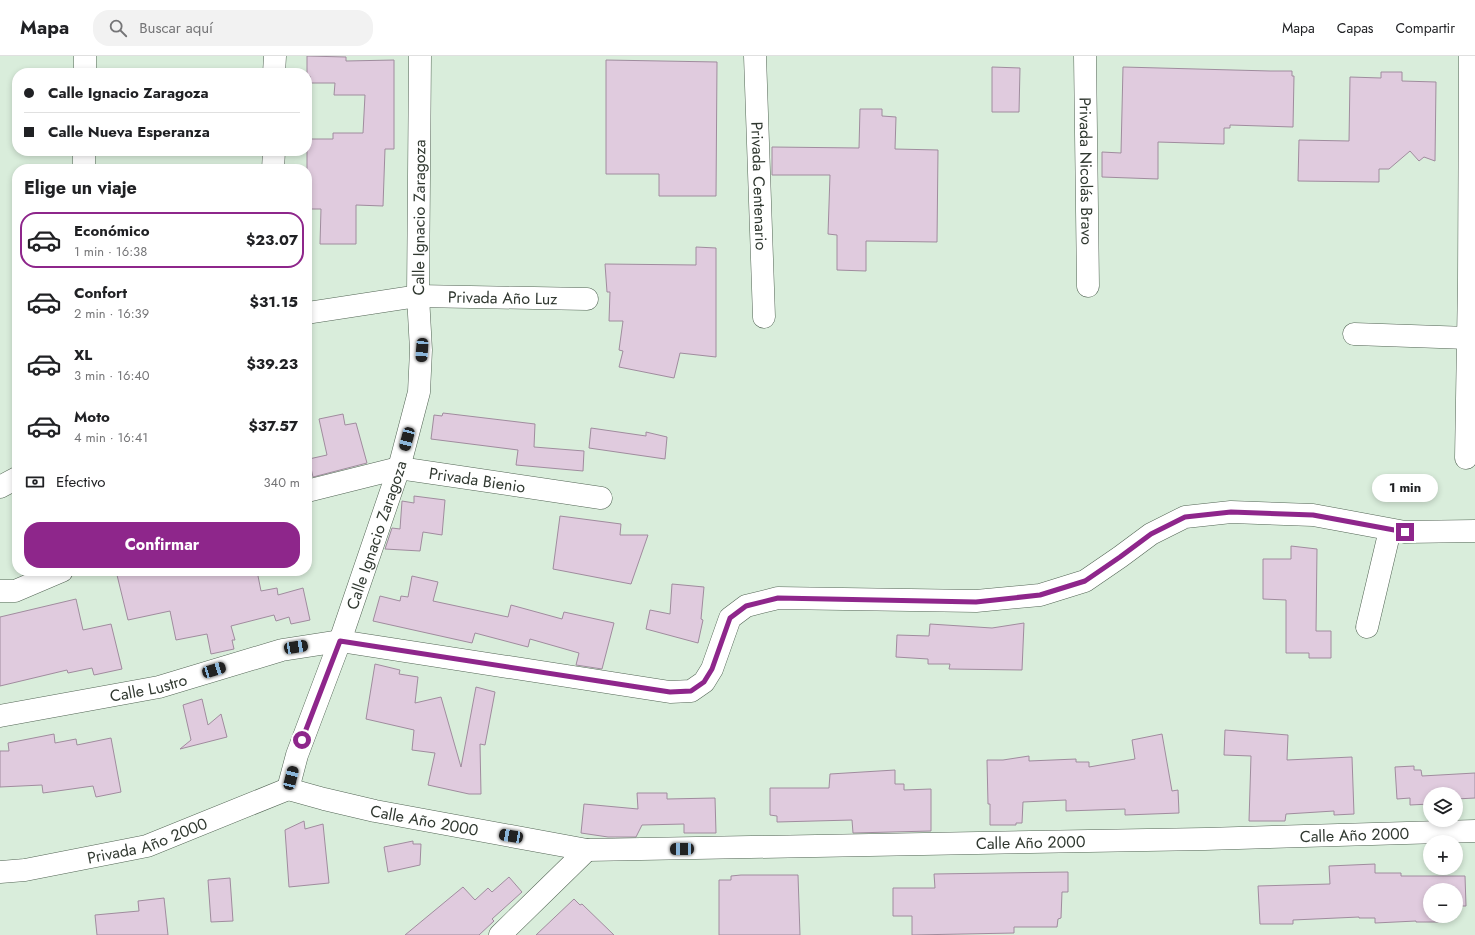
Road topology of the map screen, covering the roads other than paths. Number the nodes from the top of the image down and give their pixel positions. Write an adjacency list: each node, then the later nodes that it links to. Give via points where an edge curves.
1 (85, 56): 7 (street)
2 (275, 56): 8 (street)
3 (420, 56): 11 (street, Calle Ignacio Zaragoza)
4 (755, 56): 14 (street, Privada Centenario)
5 (1085, 56): 10 (street, Privada Nicolás Bravo)
6 (1470, 56): 9 (street)
7 (85, 68)
8 (274, 68)
9 (1472, 281): 16 (street)
10 (1088, 286)
11 (418, 296): 12 (street, Privada Año Luz); 13 (street, Privada Año Luz); 18 (street, Calle Ignacio Zaragoza, via 422,350 419,392)
12 (587, 299)
13 (312, 312)
14 (764, 317)
15 (1354, 334): 16 (street)
16 (1468, 338): 17 (street)
17 (1466, 458)
18 (399, 468): 21 (street, Privada Bienio); 22 (street, Privada Bienio); 28 (street, Calle Ignacio Zaragoza)
19 (12, 481): 20 (street)
20 (0, 487)
21 (312, 490)
22 (601, 498)
23 (1390, 530): 24 (street, Calle Lustro); 27 (street); 28 (street, Calle Lustro, via 1313,515 1231,512 1193,516 1185,517 1151,534 1085,581 1040,595 976,602 778,598 746,606 730,618 712,669 704,682 691,691 670,692)
24 (1475, 530)
25 (50, 576): 26 (street, via 15,590)
26 (0, 591)
27 (1367, 627)
28 (340, 641): 29 (street, Calle Lustro, via 282,650 159,687); 30 (street, Calle Ignacio Zaragoza, via 297,755)
29 (0, 716)
30 (288, 789): 32 (street, Calle Año 2000, via 375,811); 33 (street, Privada Año 2000, via 147,846 26,870)
31 (1475, 831): 32 (street, Calle Año 2000, via 1197,839)
32 (587, 850): 34 (street)
33 (0, 872)
34 (500, 935)

